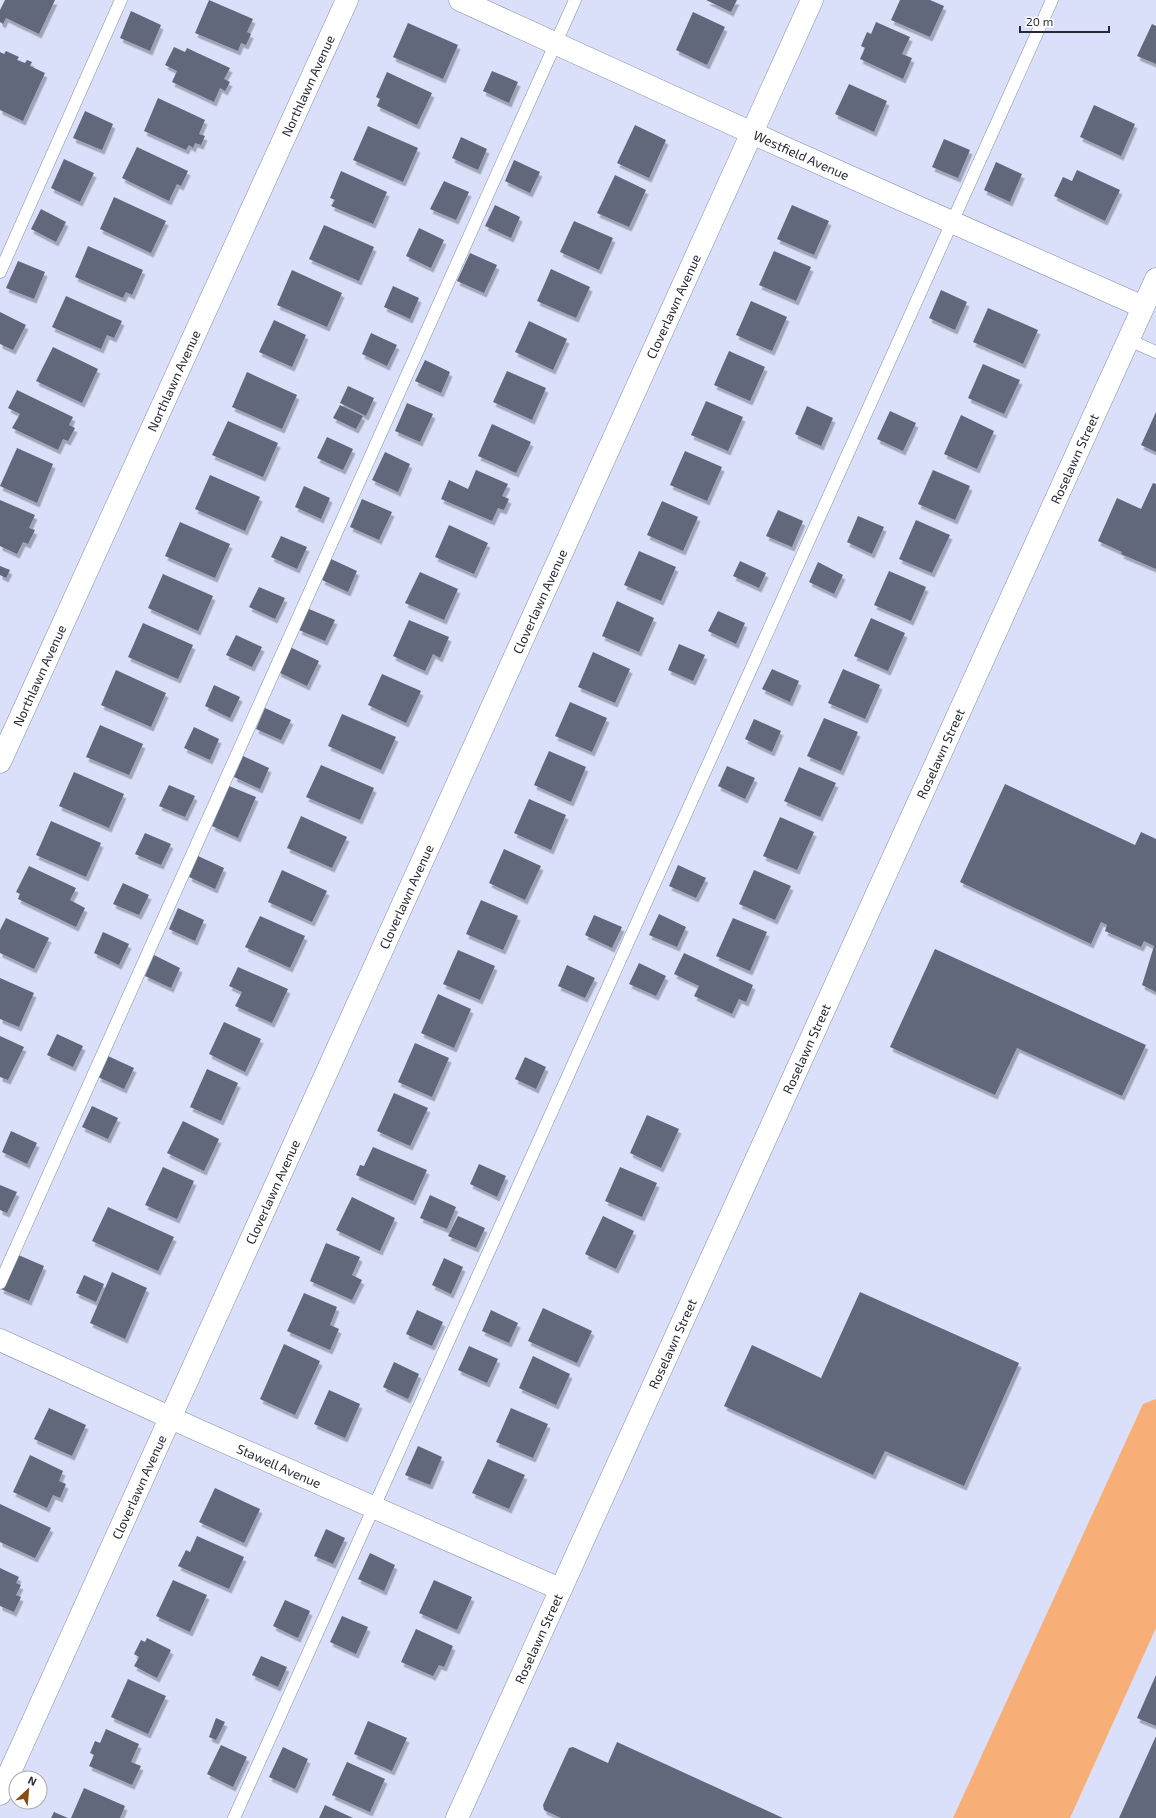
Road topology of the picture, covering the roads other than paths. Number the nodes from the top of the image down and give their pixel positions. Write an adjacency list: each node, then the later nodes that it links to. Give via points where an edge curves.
1 (121, 0): 10 (lane)
2 (347, 0): 15 (street, Northlawn Avenue)
3 (460, 0): 7 (street, Westfield Avenue)
4 (575, 0): 7 (lane)
5 (812, 0): 8 (street, Cloverlawn Avenue)
6 (1052, 0): 9 (lane)
7 (556, 44): 8 (street, Westfield Avenue); 16 (lane)
8 (752, 132): 9 (street, Westfield Avenue); 18 (street, Cloverlawn Avenue)
9 (952, 223): 12 (street, Westfield Avenue); 19 (lane)
10 (0, 272)
11 (1156, 279): 12 (street, Roselawn Street)
12 (1143, 307): 13 (street, Roselawn Street)
13 (1128, 340): 14 (lane); 20 (street, Roselawn Street)
14 (1156, 352)
15 (0, 762)
16 (0, 1283)
17 (0, 1340): 18 (street, Stawell Avenue)
18 (172, 1418): 19 (street, Stawell Avenue); 21 (street, Cloverlawn Avenue)
19 (374, 1507): 20 (street, Stawell Avenue); 22 (lane)
20 (560, 1589): 23 (street, Roselawn Street)
21 (0, 1794)
22 (234, 1818)
23 (457, 1818)

